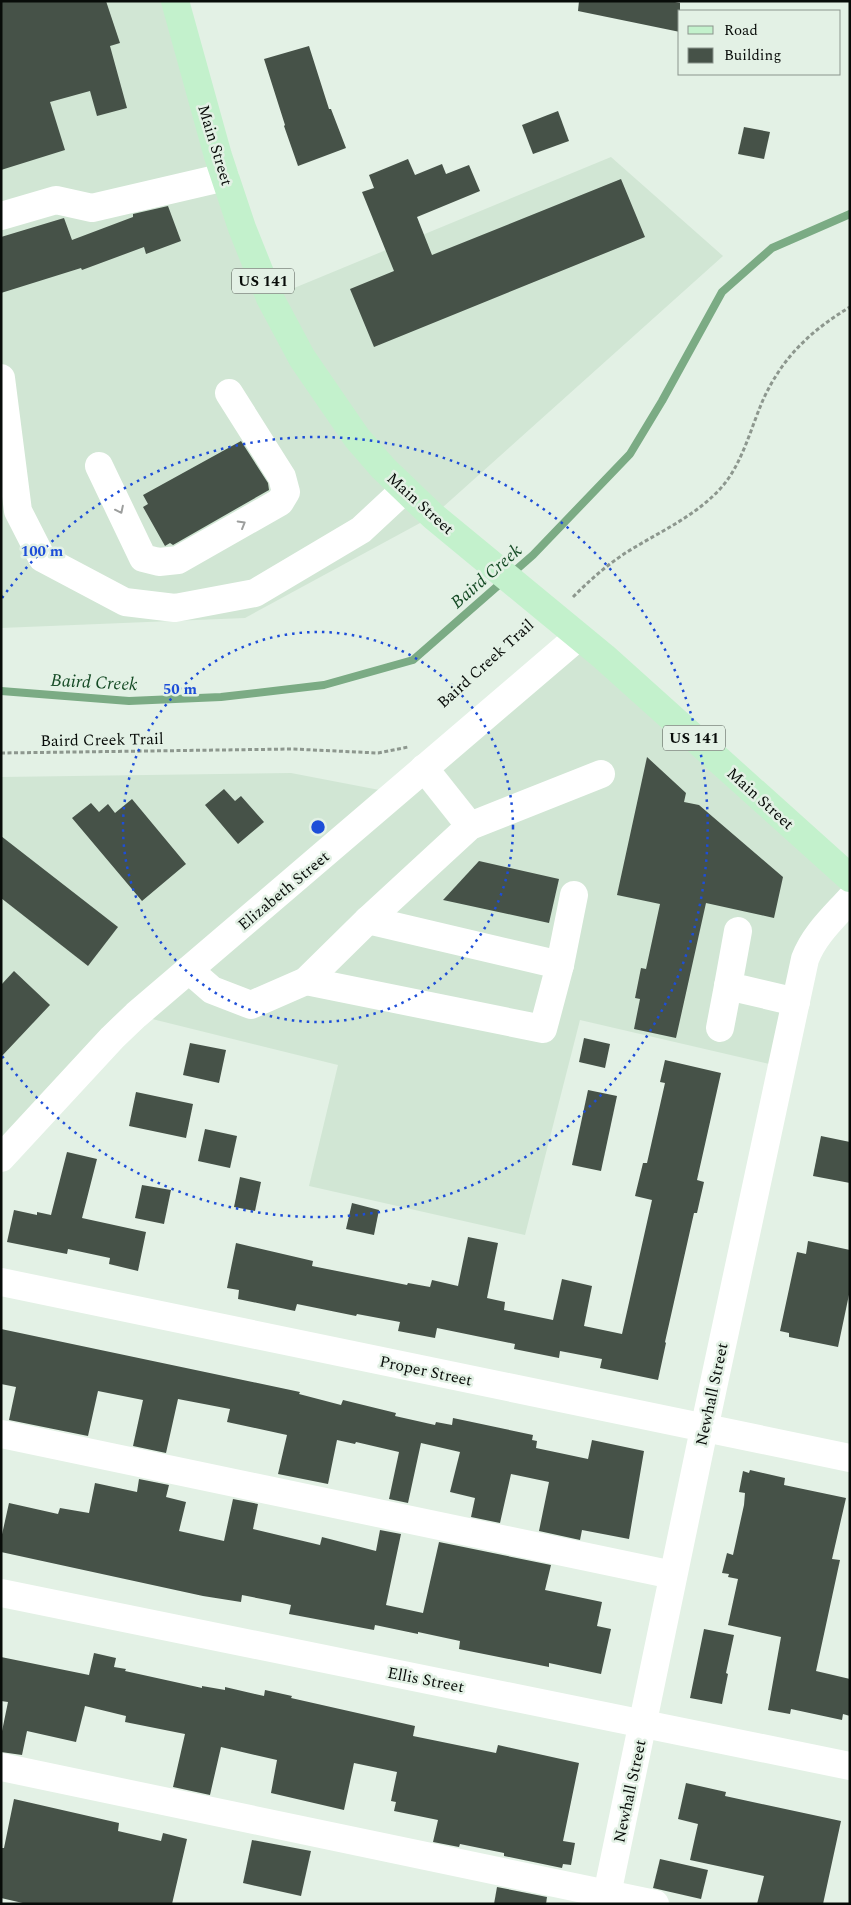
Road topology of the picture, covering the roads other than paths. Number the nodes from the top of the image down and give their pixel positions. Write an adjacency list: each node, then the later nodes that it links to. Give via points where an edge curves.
1 (174, 1): 2 (main road, Main Street / US 141)
2 (225, 177): 3 (street, via 92,208 56,200); 7 (main road, Main Street / US 141, via 270,298 302,358 357,438)
3 (1, 216)
4 (1, 378): 7 (street, via 18,511 42,558 125,602 175,608 255,593 361,530)
5 (229, 393): 6 (street, one-way to 5, via 143,558 160,562 178,560 280,502 286,492 282,477)
6 (99, 466)
7 (404, 490): 8 (main road, Main Street / US 141)
8 (578, 637): 9 (street, Elizabeth Street); 12 (main road, Main Street / US 141)
9 (418, 757): 11 (street); 18 (street, Elizabeth Street)
10 (601, 774): 11 (street)
11 (470, 826): 15 (street)
12 (850, 878)
13 (574, 895): 17 (street)
14 (850, 899): 21 (street, Newhall Street, via 810,947)
15 (368, 920): 17 (street); 19 (street)
16 (738, 931): 20 (street)
17 (560, 965): 19 (street, via 543,1029)
18 (189, 970): 19 (street, via 212,990 251,1005); 23 (street, Elizabeth Street, via 112,1038)
19 (306, 981)
20 (728, 986): 21 (street); 22 (street)
21 (796, 1002): 25 (street, Newhall Street)
22 (720, 1028)
23 (4, 1151)
24 (1, 1282): 25 (street, Proper Street)
25 (704, 1427): 27 (street, Proper Street); 28 (street, Newhall Street)
26 (1, 1434): 28 (street)
27 (850, 1458)
28 (673, 1575): 30 (street, Newhall Street)
29 (1, 1593): 30 (street, Ellis Street)
30 (643, 1724): 31 (street, Ellis Street); 33 (street, Newhall Street)
31 (850, 1766)
32 (1, 1767): 33 (street)
33 (606, 1899): 34 (street)
34 (655, 1904)

